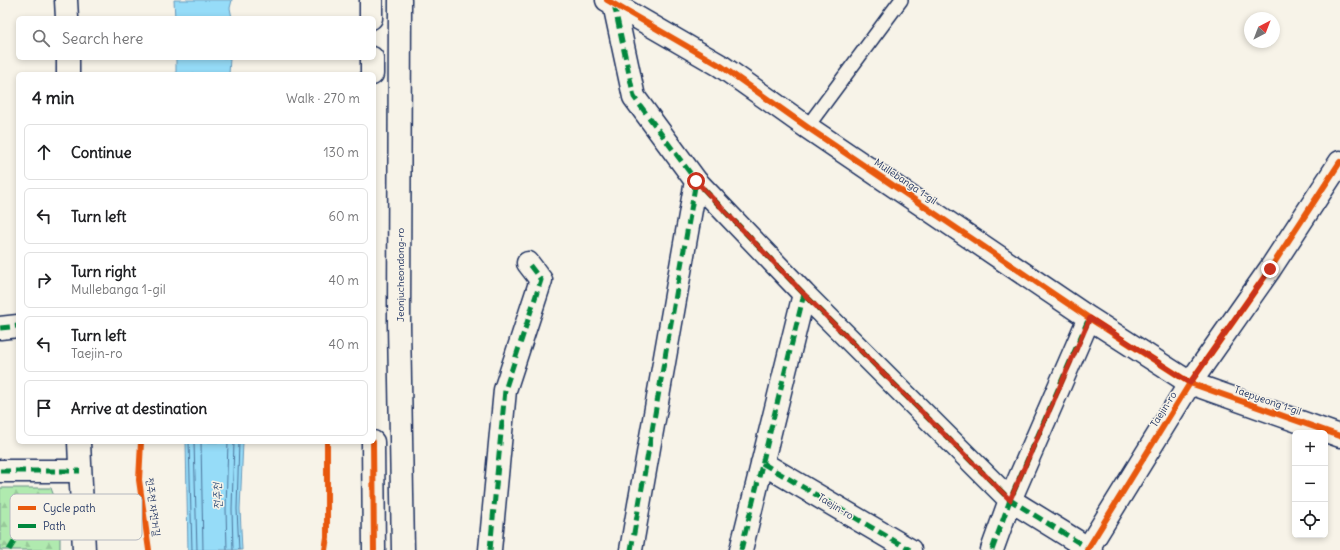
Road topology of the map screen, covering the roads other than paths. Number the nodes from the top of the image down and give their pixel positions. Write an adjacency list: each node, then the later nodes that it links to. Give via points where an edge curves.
1 (66, 0): 6 (street)
2 (371, 0): 7 (street)
3 (400, 0): 32 (street, Jeonjucheondong-ro, via 399,324)
4 (901, 0): 12 (lane)
5 (611, 2): 12 (street, Mullebanga 1-gil, via 721,66); 14 (street, via 634,97)
6 (67, 16)
7 (371, 16)
8 (68, 60): 10 (street)
9 (372, 60): 11 (street)
10 (68, 72)
11 (372, 72)
12 (807, 127): 17 (street, Mullebanga 1-gil)
13 (1340, 162): 20 (street, Taejin-ro, via 1270,269)
14 (696, 181): 16 (street); 34 (street)
15 (528, 263): 33 (street, via 542,280 505,390)
16 (804, 294): 24 (street); 28 (street)
17 (1090, 318): 20 (street, Mullebanga 1-gil); 28 (street)
18 (16, 326): 19 (street)
19 (0, 328)
20 (1190, 383): 21 (street, Taepyeong 1-gil); 38 (street, Taejin-ro)
21 (1340, 436)
22 (79, 444): 25 (street)
23 (373, 444): 31 (street)
24 (762, 463): 35 (street); 36 (street, Taejin-ro)
25 (80, 470): 26 (street); 27 (street)
26 (0, 471)
27 (81, 494)
28 (1010, 500): 37 (street); 38 (street)
29 (84, 540): 30 (street)
30 (84, 550)
31 (374, 550)
32 (403, 550)
33 (490, 550)
34 (631, 550)
35 (741, 550)
36 (910, 550)
37 (992, 550)
38 (1088, 550)

